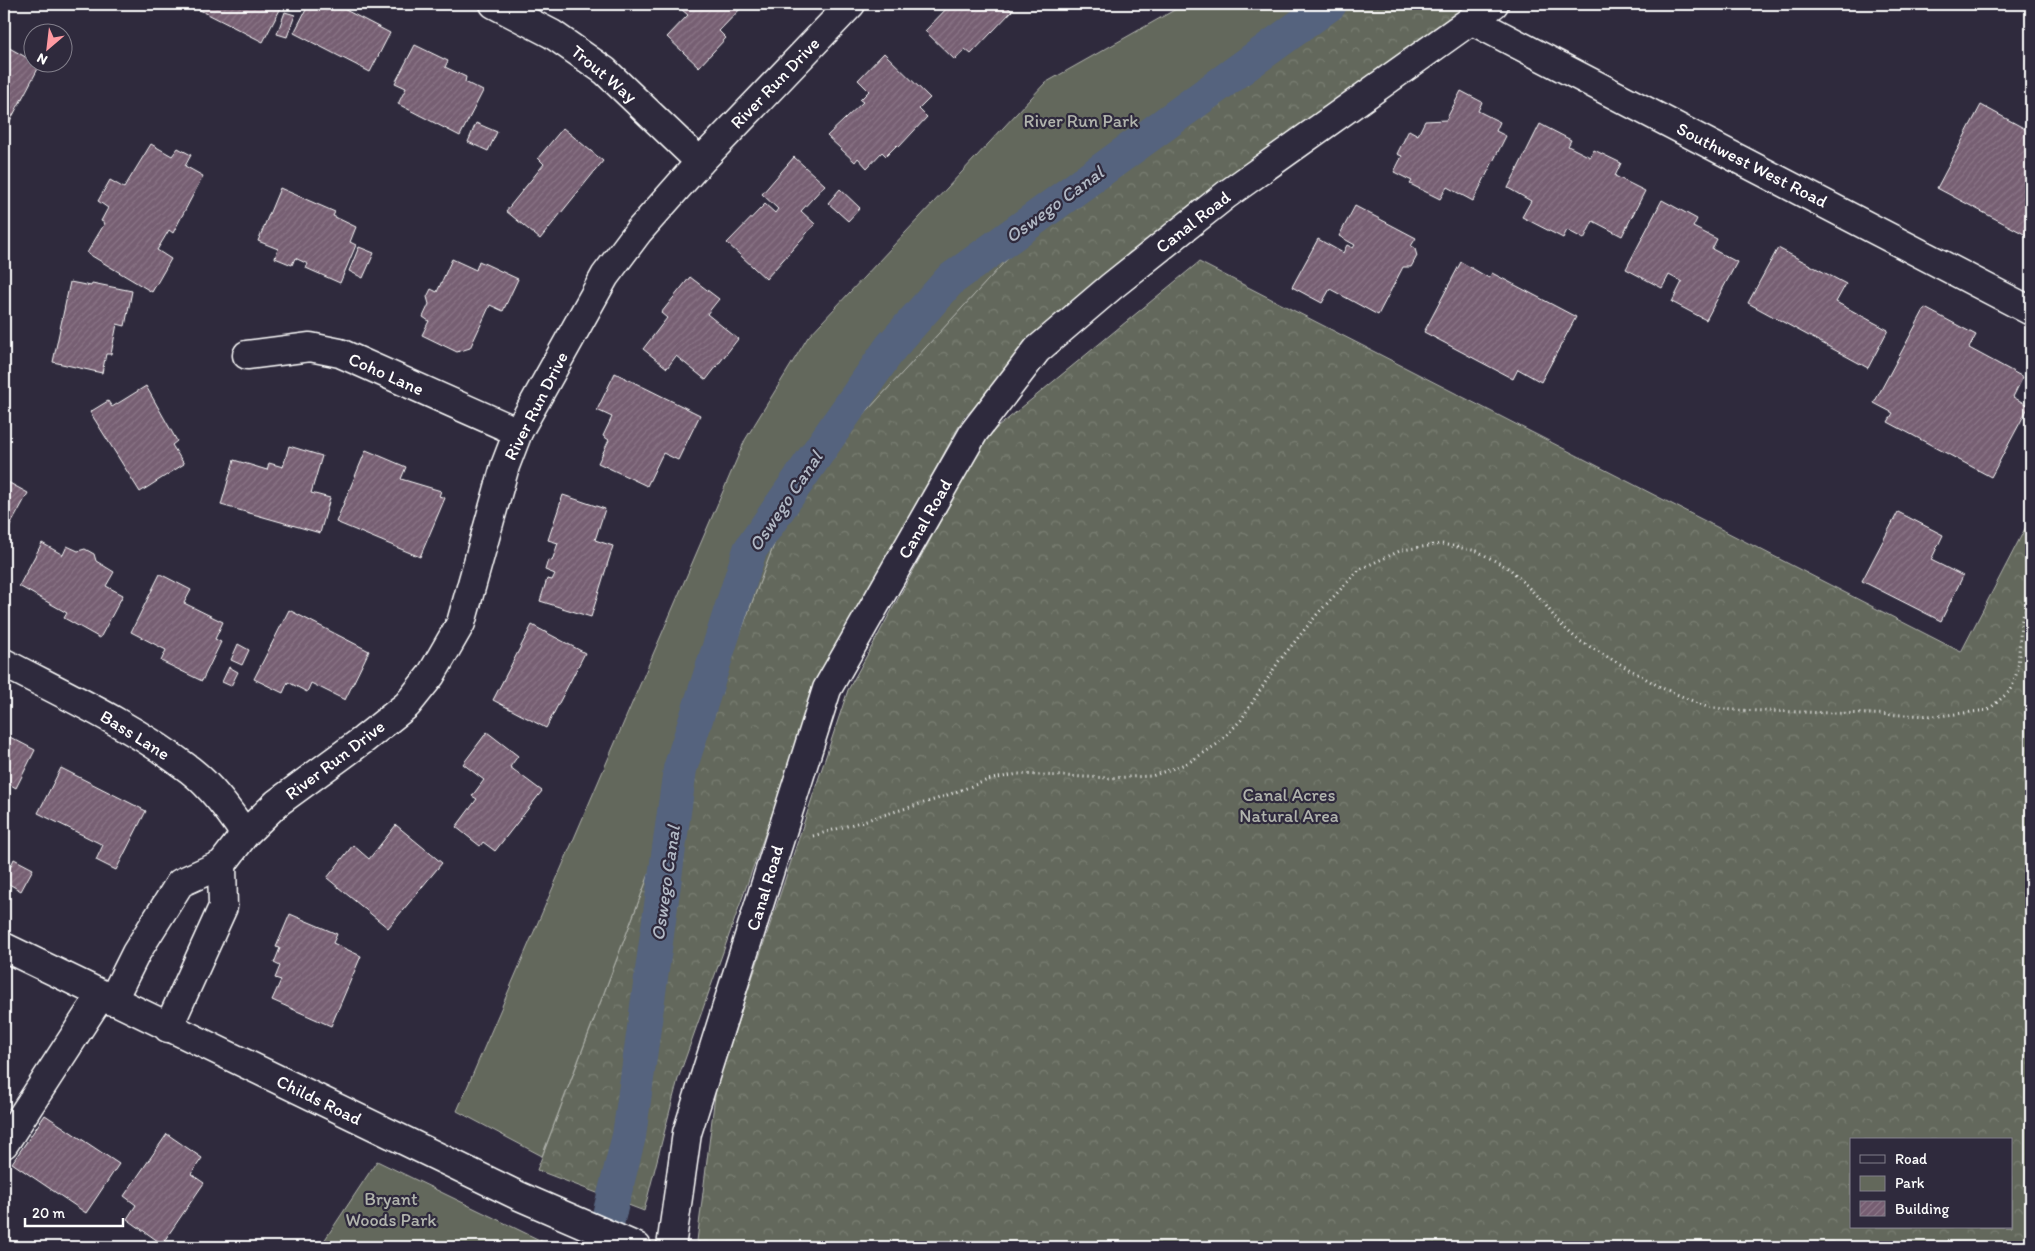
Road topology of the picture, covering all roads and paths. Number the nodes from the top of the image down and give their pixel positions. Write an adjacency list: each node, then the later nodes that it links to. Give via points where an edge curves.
1 (494, 4): 5 (street, Trout Way, via 552,34 605,70)
2 (851, 4): 5 (street, River Run Drive)
3 (1494, 4): 4 (street, Canal Road)
4 (1471, 20): 6 (street, Southwest West Road); 12 (street, Canal Road, via 1226,195 1038,350 974,432 827,689)
5 (700, 162): 8 (street, River Run Drive, via 638,232 605,276)
6 (2031, 311)
7 (247, 355): 8 (street, Coho Lane, via 310,347 340,354)
8 (518, 432): 11 (street, River Run Drive, via 505,466 462,623 431,676 407,705 277,803)
9 (2031, 591): 12 (path, via 2021,624 2018,668 2011,690 1988,710 1939,716 1732,710 1706,707 1662,688 1578,640 1510,569 1477,551 1442,544 1402,550 1360,569 1279,661 1241,720 1219,743 1188,763 1152,776 1109,778 1018,774 988,780 937,800)
10 (4, 662): 11 (street, Bass Lane, via 124,726 190,770 223,803)
11 (244, 834): 13 (street, River Run Drive)
12 (778, 845): 19 (street, Canal Road, via 688,1133)
13 (222, 864): 15 (street, River Run Drive, via 180,883); 16 (street, via 223,907)
14 (4, 947): 15 (street, Childs Road)
15 (107, 998): 16 (street, Childs Road); 17 (street, River Run Drive)
16 (168, 1028): 18 (street, Childs Road, via 566,1218)
17 (4, 1144)
18 (637, 1247)
19 (671, 1247)

